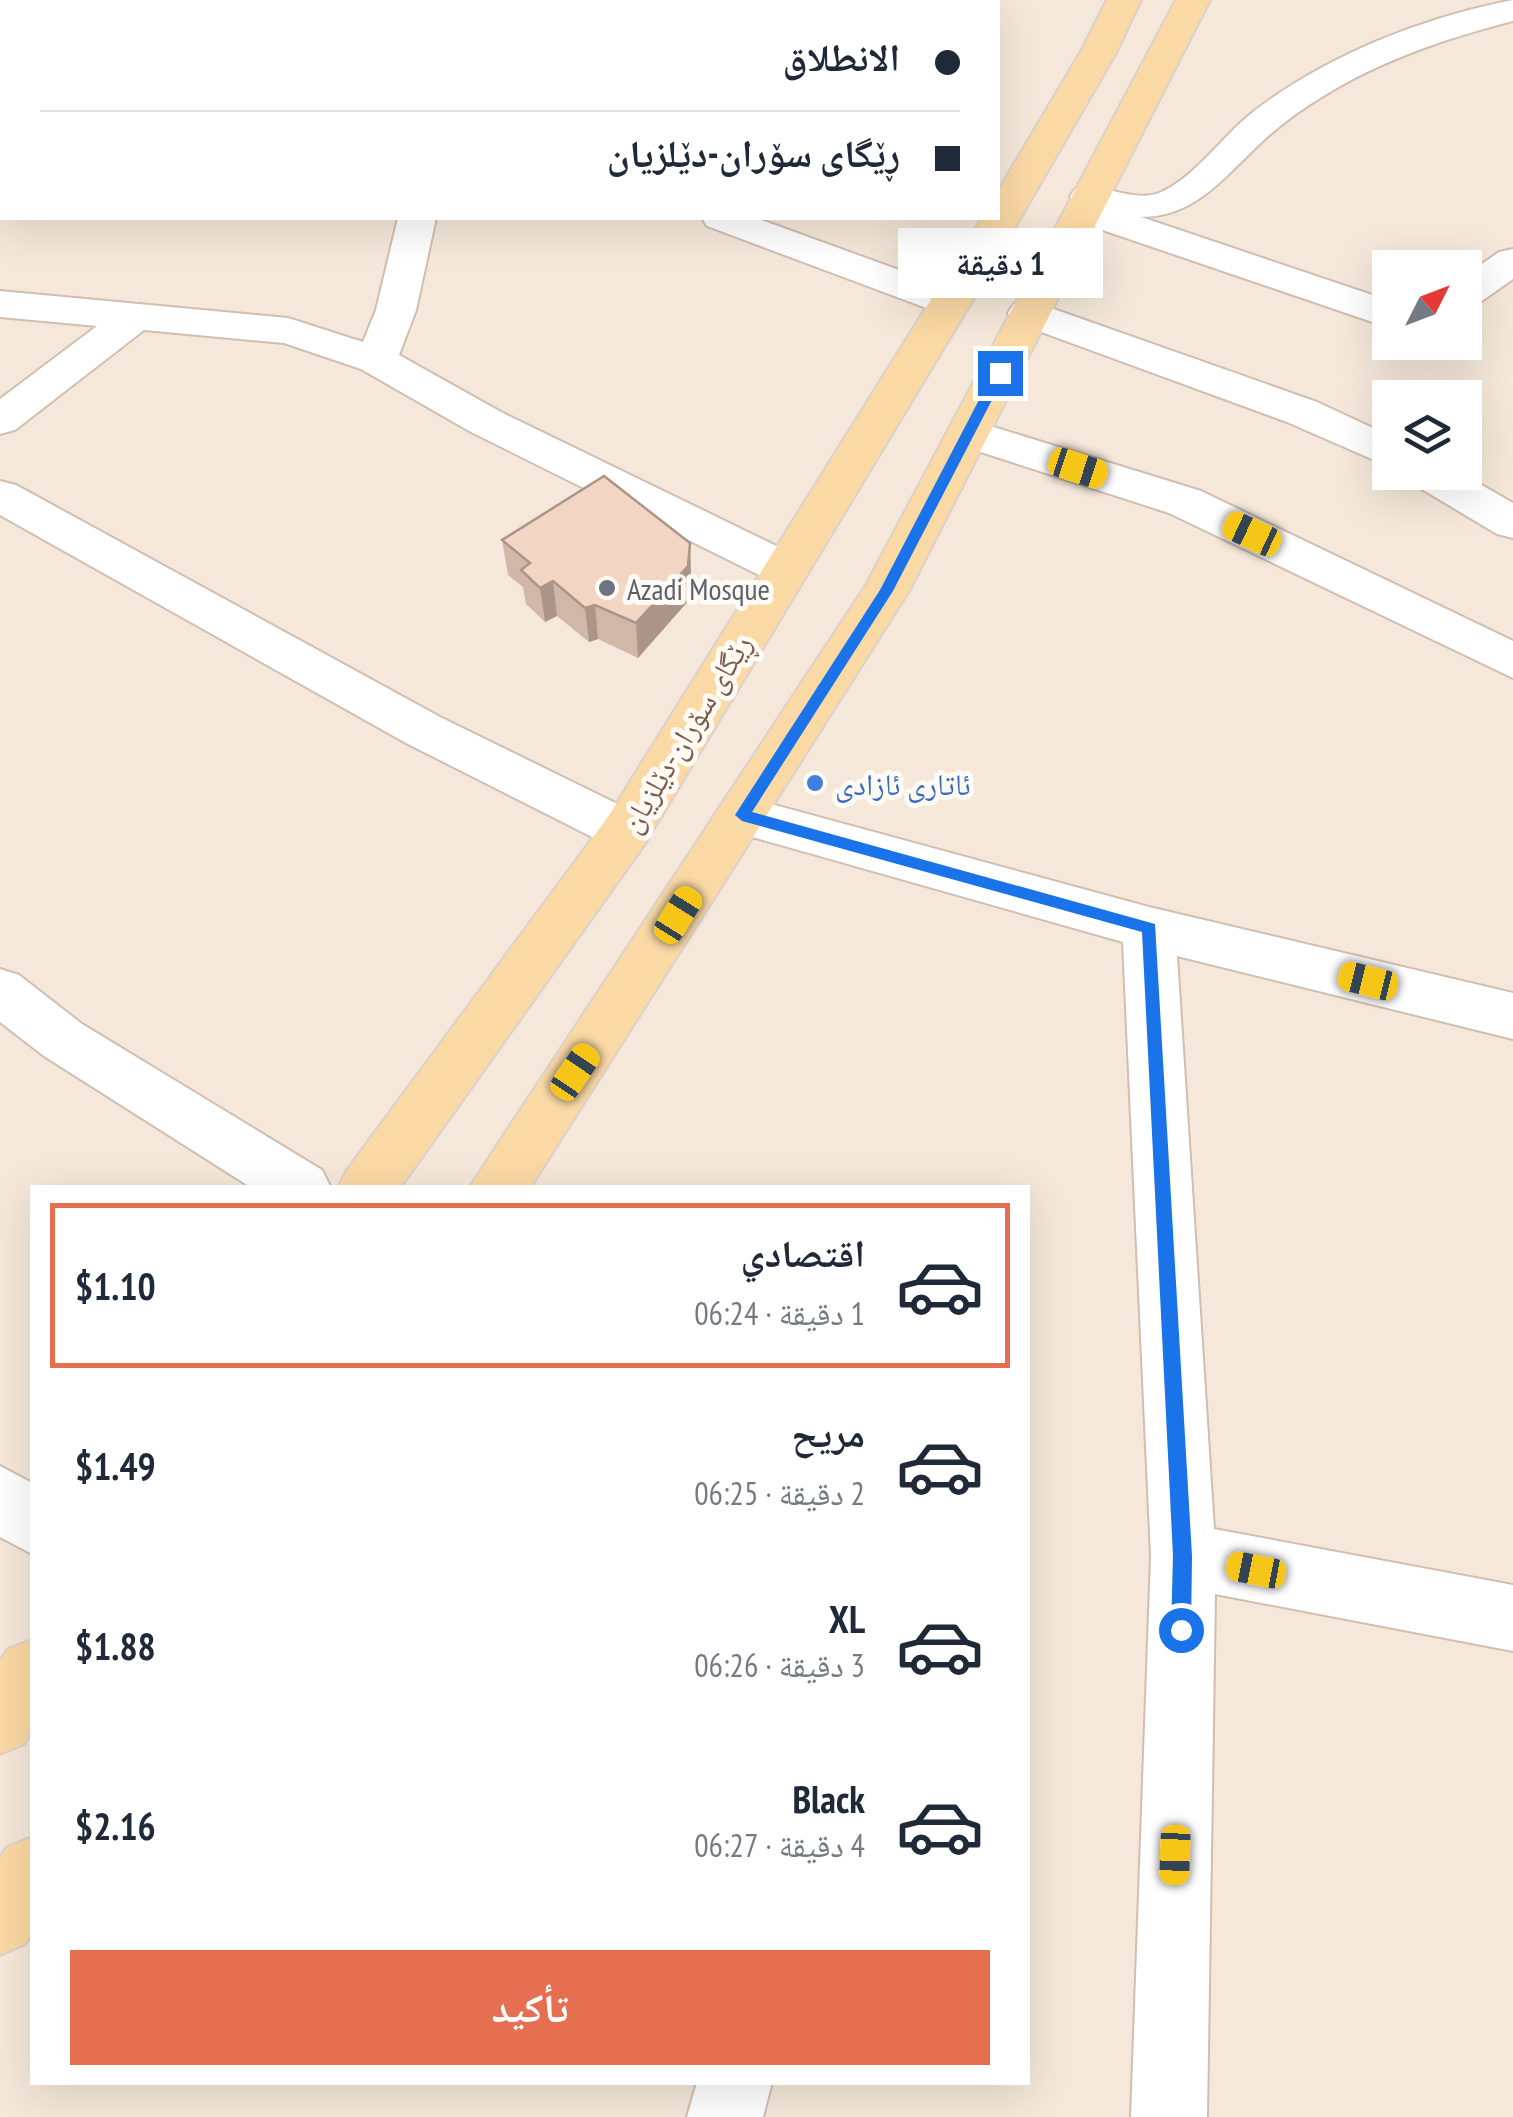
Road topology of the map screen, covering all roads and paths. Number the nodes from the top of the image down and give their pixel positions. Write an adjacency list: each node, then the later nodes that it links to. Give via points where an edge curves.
1 (1123, 4): 3 (main road, via 1149,19); 4 (main road, ڕێگای سۆران-دێلزیان)
2 (1513, 10): 6 (street, via 1401,41 1324,79 1264,120 1173,200)
3 (1188, 11): 5 (main road)
4 (1098, 53): 5 (main road, via 1131,55); 9 (main road, ڕێگای سۆران-دێلزیان)
5 (1157, 68): 6 (main road)
6 (1086, 204): 13 (street); 14 (main road)
7 (417, 220): 16 (street, via 396,310)
8 (725, 220): 11 (street)
9 (1000, 220)
10 (1000, 220): 11 (main road, ڕێگای سۆران-دێلزیان)
11 (951, 303): 23 (main road, ڕێگای سۆران-دێلزیان)
12 (0, 304): 15 (street)
13 (1372, 308)
14 (1028, 312): 18 (main road); 19 (street, via 1302,412)
15 (136, 316): 16 (street, via 288,330); 17 (street)
16 (376, 360): 23 (street, via 486,422)
17 (0, 420)
18 (971, 434): 24 (street, via 1185,502); 25 (main road, via 886,591)
19 (1372, 445)
20 (1456, 490): 22 (street)
21 (0, 496): 26 (street, via 423,730)
22 (1513, 523)
23 (785, 569): 26 (main road, ڕێگای سۆران-دێلزیان)
24 (1513, 661)
25 (742, 815): 27 (street); 32 (main road)
26 (626, 831): 31 (main road, ڕێگای سۆران-دێلزیان)
27 (1149, 928): 29 (street); 35 (street)
28 (0, 992): 30 (street, via 63,1040)
29 (1513, 1016)
30 (297, 1185)
31 (368, 1185)
32 (500, 1185)
33 (0, 1497): 34 (street)
34 (30, 1520)
35 (1182, 1556): 36 (street); 43 (street)
36 (1513, 1618)
37 (30, 1676): 38 (main road)
38 (0, 1720)
39 (30, 1875): 40 (main road)
40 (0, 1919)
41 (734, 2085): 42 (street)
42 (726, 2117)
43 (1169, 2117)

